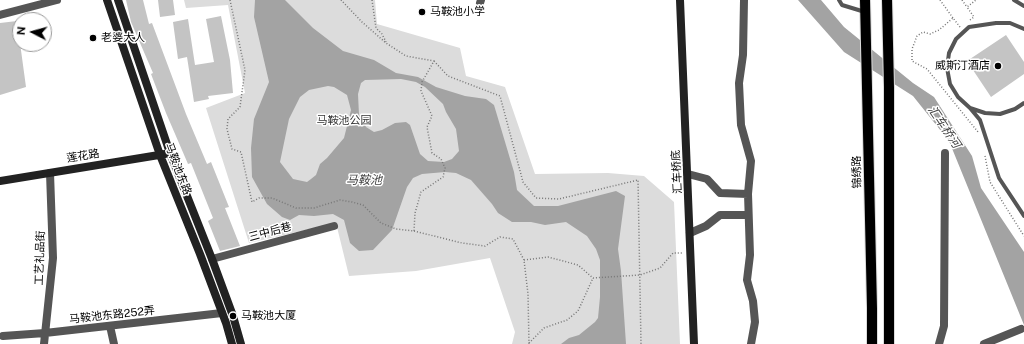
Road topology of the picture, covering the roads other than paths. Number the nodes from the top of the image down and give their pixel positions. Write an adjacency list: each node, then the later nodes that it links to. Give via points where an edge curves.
1 (57, 0): 12 (street)
2 (107, 0): 20 (main road, 马鞍池东路)
3 (118, 0): 18 (main road, 马鞍池东路)
4 (680, 0): 22 (main road, 汇车桥底)
5 (744, 0): 24 (street, via 743,55 739,83 741,124 751,161)
6 (840, 0): 11 (lane, via 842,5)
7 (865, 0): 11 (main road, 锦绣路)
8 (886, 0): 42 (main road, via 889,87)
9 (1014, 0): 10 (lane)
10 (1024, 6)
11 (865, 12): 41 (main road, 锦绣路)
12 (0, 15)
13 (966, 23): 14 (lane)
14 (969, 27): 15 (lane, via 1010,23); 17 (lane, via 956,39 949,53 947,68 950,84 958,97)
15 (1024, 29)
16 (1024, 103): 17 (lane, via 1015,110 1000,114)
17 (970, 108): 26 (lane, via 980,120 999,178)
18 (170, 153): 20 (main road, 莲花路); 29 (main road, 马鞍池东路)
19 (945, 153): 43 (street, via 944,326)
20 (160, 155): 21 (main road, 莲花路); 30 (main road, 马鞍池东路)
21 (50, 173): 23 (main road, 莲花路); 33 (street, 工艺礼品街, via 53,258)
22 (688, 174): 24 (street, via 707,179 720,193); 28 (main road, 汇车桥底)
23 (0, 181)
24 (748, 194): 25 (street)
25 (748, 215): 28 (street, via 720,214 706,226); 40 (street, via 750,255 747,280 755,322)
26 (1024, 216)
27 (334, 226): 29 (street, 三中后巷)
28 (690, 233): 39 (main road, 汇车桥底)
29 (212, 259): 38 (main road, 马鞍池东路)
30 (222, 313): 31 (street, 马鞍池东路252弄); 37 (main road, 马鞍池东路)
31 (110, 326): 33 (street, 马鞍池东路252弄); 36 (street)
32 (1021, 329): 44 (street)
33 (45, 333): 34 (street, 马鞍池东路252弄); 35 (street, 工艺礼品街)
34 (4, 336)
35 (44, 344)
36 (114, 344)
37 (232, 344)
38 (241, 344)
39 (694, 344)
40 (751, 344)
41 (872, 344)
42 (889, 344)
43 (939, 344)
44 (984, 344)

